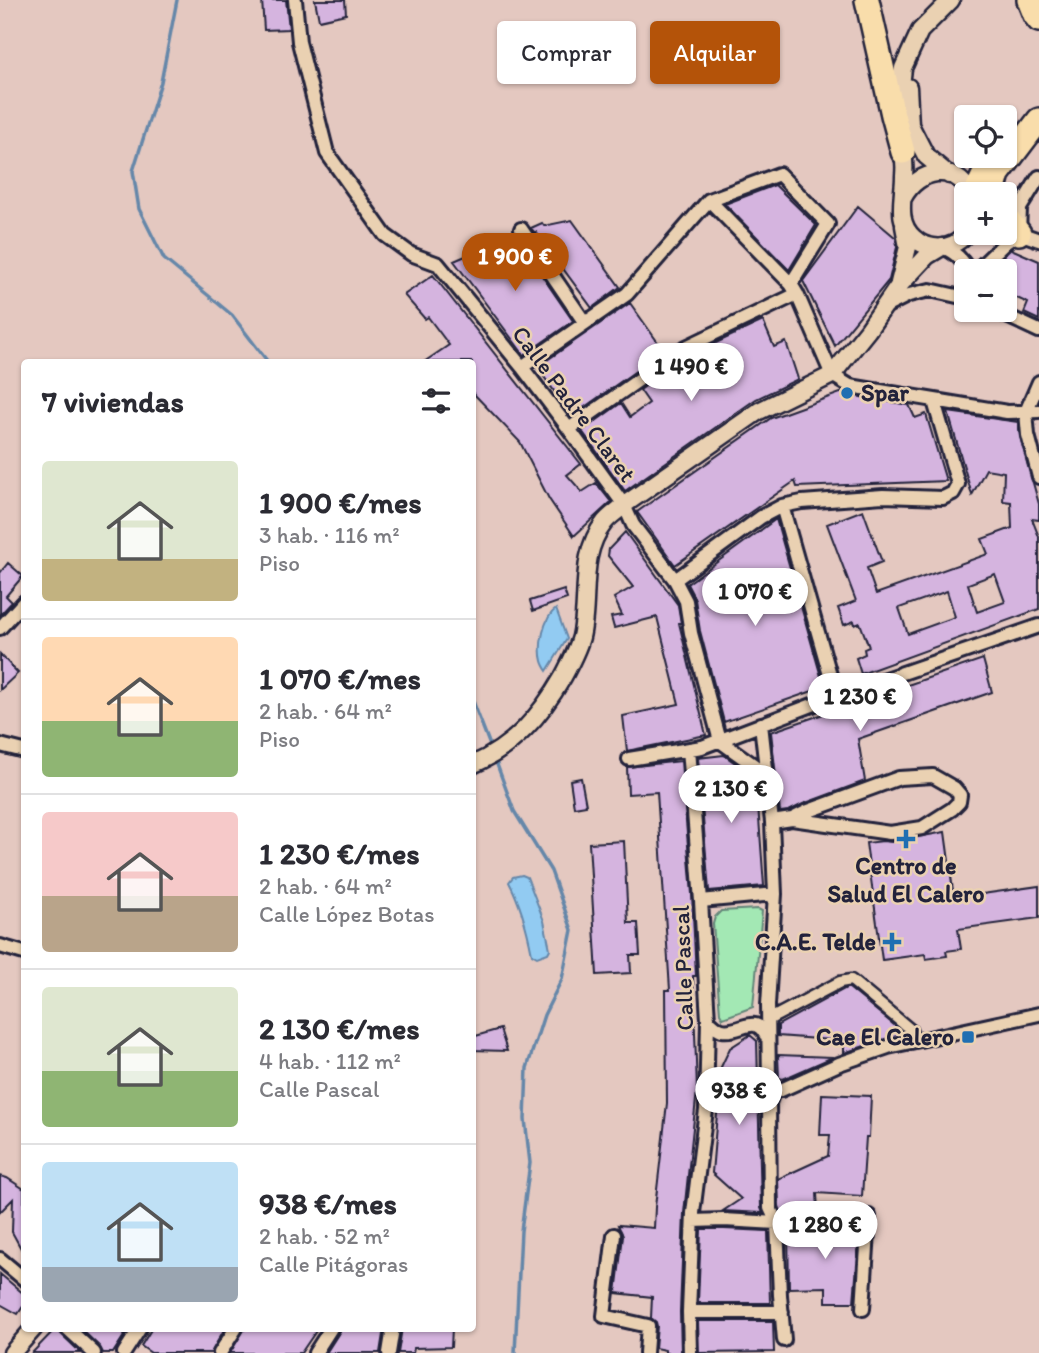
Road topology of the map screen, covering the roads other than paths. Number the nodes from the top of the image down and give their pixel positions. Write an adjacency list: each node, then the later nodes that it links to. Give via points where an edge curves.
1 (295, 0): 30 (street, Calle Padre Claret, via 299,42 327,153 385,234 411,254 438,264)
2 (867, 0): 9 (highway)
3 (951, 0): 9 (street, via 920,31 902,68 897,112)
4 (964, 0): 10 (street, via 936,23 917,54 908,87 910,125 926,156)
5 (1029, 0): 6 (highway)
6 (1039, 20)
7 (1039, 119): 8 (highway); 13 (highway)
8 (1017, 139)
9 (903, 152): 14 (street)
10 (949, 175): 12 (street); 14 (street, via 938,173 916,180)
11 (1039, 177): 18 (street, via 1020,208)
12 (962, 182)
13 (996, 182)
14 (903, 198): 16 (street)
15 (709, 200): 24 (street); 24 (street, via 779,174 828,224); 28 (street, via 627,293)
16 (905, 226): 20 (street, via 920,243); 23 (street, via 908,247)
17 (521, 229): 28 (street)
18 (1020, 235): 22 (street)
19 (954, 244): 20 (street)
20 (943, 247): 21 (street); 23 (street, via 927,256)
21 (960, 259)
22 (988, 259)
23 (897, 288): 26 (street)
24 (794, 289): 31 (street); 35 (street, via 684,348)
25 (954, 295): 26 (street, via 930,290)
26 (883, 309): 31 (street)
27 (1017, 321): 29 (street)
28 (585, 323): 30 (street)
29 (1039, 331)
30 (522, 367): 35 (street, Calle Padre Claret)
31 (832, 375): 33 (street, via 850,386); 37 (street, via 759,411)
32 (1039, 382): 34 (street)
33 (934, 401): 34 (street); 38 (street, via 958,484 953,493 943,498 883,496)
34 (1033, 412): 36 (street, via 1028,435)
35 (569, 429): 37 (street, Calle Padre Claret)
36 (1039, 477)
37 (624, 505): 39 (street, Calle Padre Claret, via 633,525); 50 (street, via 604,523 592,545 582,630 570,663 534,720 506,747)
38 (782, 506): 39 (street); 43 (street)
39 (675, 580): 45 (street, Calle Padre Claret, via 686,601)
40 (21, 606): 42 (street)
41 (1039, 626): 43 (street)
42 (0, 628)
43 (836, 696): 44 (street)
44 (761, 724): 45 (street); 51 (street)
45 (720, 740): 47 (street); 51 (street)
46 (0, 746): 48 (street)
47 (689, 749): 49 (street); 55 (street, Calle Pascal)
48 (21, 750)
49 (629, 759)
50 (476, 764)
51 (766, 774): 53 (street)
52 (792, 819): 52 (street, via 890,834 922,828 952,809 960,795 933,776 899,778); 53 (street)
53 (772, 822): 54 (street)
54 (775, 894): 55 (street); 58 (street)
55 (701, 901): 60 (street, Calle Pascal)
56 (0, 946): 57 (street)
57 (21, 952)
58 (768, 1004): 61 (street); 62 (street, via 760,1017)
59 (1039, 1014): 64 (street)
60 (708, 1020): 62 (street, via 720,1030); 66 (street, Calle Pascal, via 706,1110)
61 (768, 1020): 63 (street); 64 (street, via 851,980 911,1030)
62 (746, 1024): 63 (street, via 759,1026)
63 (768, 1041): 65 (street, via 769,1083)
64 (915, 1041): 65 (street)
65 (774, 1089): 67 (street, via 769,1103 770,1208)
66 (693, 1221): 67 (street); 72 (street, Calle Pascal)
67 (777, 1223): 71 (street, via 869,1216); 73 (street)
68 (614, 1235): 87 (street, via 604,1316 648,1326)
69 (0, 1259): 70 (street)
70 (21, 1276)
71 (863, 1309)
72 (689, 1312): 73 (street); 88 (street, Calle Pascal)
73 (782, 1312): 80 (street)
74 (30, 1332): 81 (street)
75 (71, 1332): 82 (street)
76 (137, 1332): 83 (street)
77 (233, 1332): 84 (street)
78 (329, 1332): 85 (street)
79 (392, 1332): 86 (street)
80 (784, 1340)
81 (12, 1353)
82 (93, 1353)
83 (124, 1353)
84 (220, 1353)
85 (316, 1353)
86 (389, 1353)
87 (646, 1353)
88 (690, 1353)

